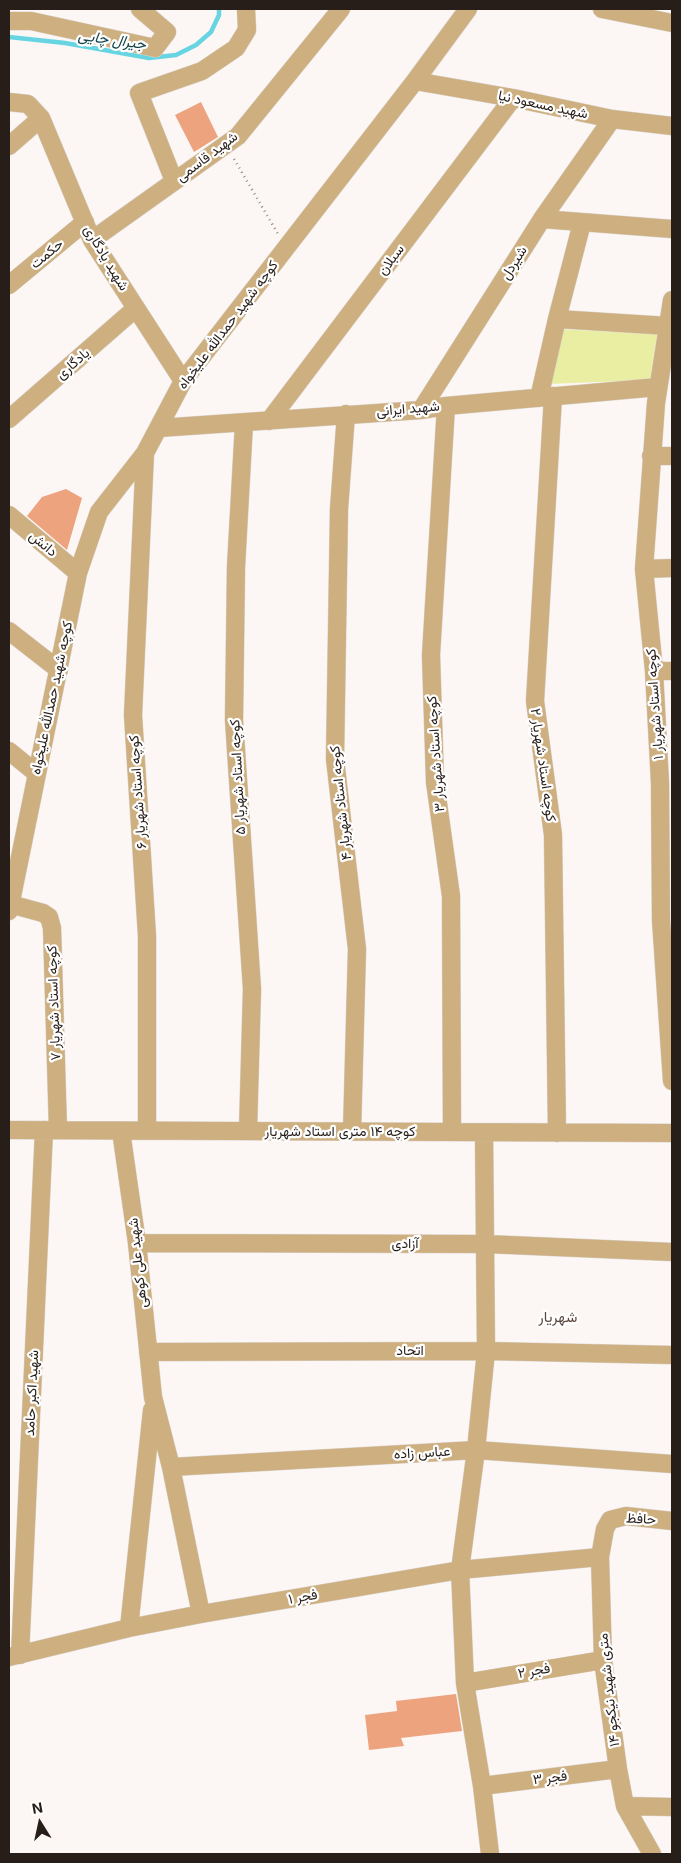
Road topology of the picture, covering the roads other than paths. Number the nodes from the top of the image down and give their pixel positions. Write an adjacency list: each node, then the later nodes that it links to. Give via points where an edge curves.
1 (40, 9): 9 (street)
2 (140, 9): 9 (street, via 167,32 155,48)
3 (246, 9): 17 (street, via 247,30 236,48 202,71 139,93)
4 (341, 9): 17 (street, شهید قاسمی, via 238,136)
5 (468, 9): 10 (street, کوچه شهید حمدالله علیخواه)
6 (602, 9): 8 (street)
7 (9, 21): 9 (street, via 31,21)
8 (672, 23)
9 (60, 28)
10 (415, 81): 11 (street, شهید مسعود نیا); 29 (street, کوچه شهید حمدالله علیخواه)
11 (513, 98): 14 (street, شهید مسعود نیا); 36 (street, سبلان)
12 (9, 102): 13 (street, شهید یادگاری, via 28,104)
13 (41, 118): 16 (street); 19 (street, شهید یادگاری)
14 (612, 119): 15 (street, شهید مسعود نیا); 18 (street, شیردل)
15 (672, 126)
16 (9, 146)
17 (174, 181): 22 (street, شهید قاسمی)
18 (542, 219): 20 (street); 33 (street, شیردل)
19 (84, 222): 22 (street, شهید یادگاری); 23 (street, حکمت)
20 (582, 223): 21 (street); 26 (street, کوچه استاد شهریار ۲)
21 (672, 229)
22 (92, 240): 25 (street, شهید یادگاری)
23 (9, 285)
24 (672, 300): 27 (street, کوچه استاد شهریار ۱)
25 (136, 308): 29 (street, شهید یادگاری); 35 (street, یادگاری)
26 (557, 319): 27 (street); 31 (street, کوچه استاد شهریار ۲)
27 (668, 326): 28 (street, کوچه استاد شهریار ۱)
28 (668, 349): 30 (street, کوچه استاد شهریار ۱)
29 (183, 380): 38 (street, کوچه شهید حمدالله علیخواه)
30 (658, 387): 31 (street, شهید ایرانی); 40 (street, کوچه استاد شهریار ۱)
31 (546, 397): 32 (street, شهید ایرانی); 65 (street, کوچه استاد شهریار ۲, via 535,701 553,835)
32 (446, 406): 33 (street, شهید ایرانی); 63 (street, کوچه استاد شهریار ۳, via 431,655 435,782 451,896)
33 (422, 410): 34 (street, شهید ایرانی)
34 (346, 414): 36 (street, شهید ایرانی); 62 (street, کوچه استاد شهریار ۴, via 339,509 334,759 357,949)
35 (9, 419)
36 (269, 421): 37 (street, شهید ایرانی)
37 (244, 423): 38 (street, شهید ایرانی); 61 (street, کوچه استاد شهریار ۵, via 236,566 234,720 252,989)
38 (159, 428): 39 (street, کوچه شهید حمدالله علیخواه)
39 (145, 453): 45 (street, کوچه شهید حمدالله علیخواه, via 100,512); 59 (street, کوچه استاد شهریار ۶, via 133,714 147,936)
40 (651, 456): 41 (street); 44 (street, کوچه استاد شهریار ۱)
41 (672, 456)
42 (9, 515): 45 (street, دانش)
43 (672, 568): 44 (street)
44 (644, 569): 48 (street, کوچه استاد شهریار ۱)
45 (78, 573): 47 (street, کوچه شهید حمدالله علیخواه)
46 (9, 631): 47 (street)
47 (59, 670): 51 (street, کوچه شهید حمدالله علیخواه)
48 (654, 671): 49 (street); 52 (street, کوچه استاد شهریار ۱)
49 (672, 671)
50 (9, 751): 51 (street)
51 (36, 773): 53 (street, کوچه شهید حمدالله علیخواه)
52 (666, 783): 54 (street, کوچه استاد شهریار ۱)
53 (10, 908): 58 (street, کوچه استاد شهریار ۷, via 43,913 49,917 52,928)
54 (667, 920): 55 (street, کوچه استاد شهریار ۱)
55 (670, 1026): 56 (street, کوچه استاد شهریار ۱)
56 (672, 1081)
57 (9, 1130): 58 (street, کوچه ۱۴ متری استاد شهریار)
58 (51, 1130): 60 (street, کوچه ۱۴ متری استاد شهریار); 83 (street, شهید اکبر حامد)
59 (147, 1130): 60 (street, کوچه ۱۴ متری استاد شهریار); 61 (street, کوچه ۱۴ متری استاد شهریار)
60 (121, 1131): 67 (street, شهید علی کوهی)
61 (248, 1131): 62 (street, کوچه ۱۴ متری استاد شهریار)
62 (352, 1132): 63 (street, کوچه ۱۴ متری استاد شهریار)
63 (452, 1132): 64 (street, کوچه ۱۴ متری استاد شهریار)
64 (484, 1133): 65 (street, کوچه ۱۴ متری استاد شهریار); 68 (street)
65 (556, 1133): 66 (street, کوچه ۱۴ متری استاد شهریار)
66 (672, 1133)
67 (137, 1243): 68 (street, آزادی); 71 (street, شهید علی کوهی)
68 (486, 1244): 69 (street, آزادی); 70 (street)
69 (672, 1252)
70 (486, 1351): 71 (street, اتحاد); 72 (street, اتحاد); 74 (street)
71 (148, 1352): 73 (street, شهید علی کوهی)
72 (672, 1355)
73 (154, 1397): 76 (street, شهید علی کوهی); 82 (street, شهید علی کوهی)
74 (476, 1450): 75 (street, عباس زاده); 76 (street, عباس زاده); 80 (street)
75 (672, 1464)
76 (171, 1467): 81 (street, شهید علی کوهی)
77 (610, 1520): 78 (street, حافظ, via 626,1516); 79 (street, ۱۴ متری شهید نیکجو)
78 (672, 1521)
79 (600, 1557): 80 (street, فجر ۱); 84 (street, ۱۴ متری شهید نیکجو)
80 (460, 1570): 81 (street, فجر ۱); 85 (street)
81 (201, 1614): 82 (street, فجر ۱)
82 (129, 1628): 83 (street, فجر ۱)
83 (14, 1656)
84 (603, 1660): 85 (street, فجر ۲); 86 (street, ۱۴ متری شهید نیکجو)
85 (465, 1683): 87 (street)
86 (618, 1769): 87 (street, فجر ۳); 88 (street, ۱۴ متری شهید نیکجو)
87 (482, 1786): 90 (street)
88 (625, 1806): 89 (street); 91 (street, ۱۴ متری شهید نیکجو)
89 (672, 1807)
90 (490, 1854)
91 (652, 1854)

